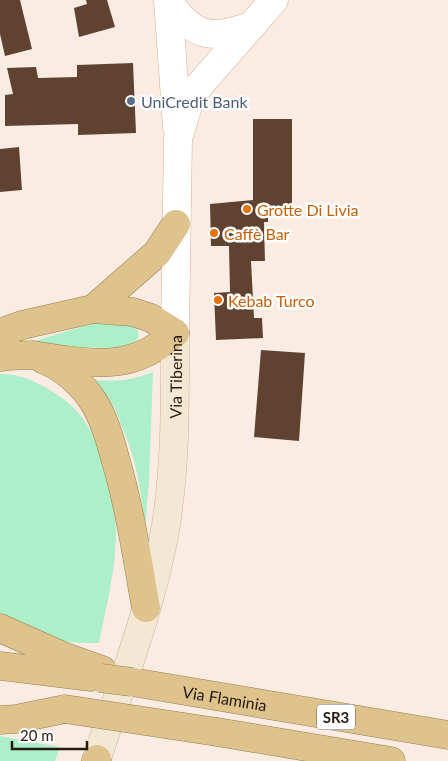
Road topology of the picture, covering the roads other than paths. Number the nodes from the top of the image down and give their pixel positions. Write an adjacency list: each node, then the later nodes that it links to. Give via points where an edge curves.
1 (168, 0): 2 (street, via 186,23 206,33 228,33); 3 (street)
2 (264, 12): 3 (street, Via Tiberina, via 192,96)
3 (178, 138): 4 (street, Via Tiberina)
4 (176, 224): 5 (highway, via 157,253); 7 (street, Via Tiberina)
5 (92, 309): 6 (highway); 7 (highway, via 133,312 151,318)
6 (0, 333)
7 (174, 333): 8 (highway, via 144,355 124,361 85,362); 10 (main road, Via Tiberina, via 175,427 170,495 158,564)
8 (31, 355): 9 (highway); 10 (highway, via 75,380 94,402 111,441 123,485)
9 (0, 357)
10 (146, 608): 18 (main road, Via Tiberina)
11 (0, 628): 13 (highway)
12 (0, 666): 13 (highway)
13 (101, 674): 17 (highway, Via Flaminia / SR3, bridge, via 132,682)
14 (0, 701): 15 (highway, SR3)
15 (65, 709): 16 (highway); 19 (highway, SR3, bridge)
16 (0, 720)
17 (448, 735)
18 (96, 760)
19 (391, 761)

